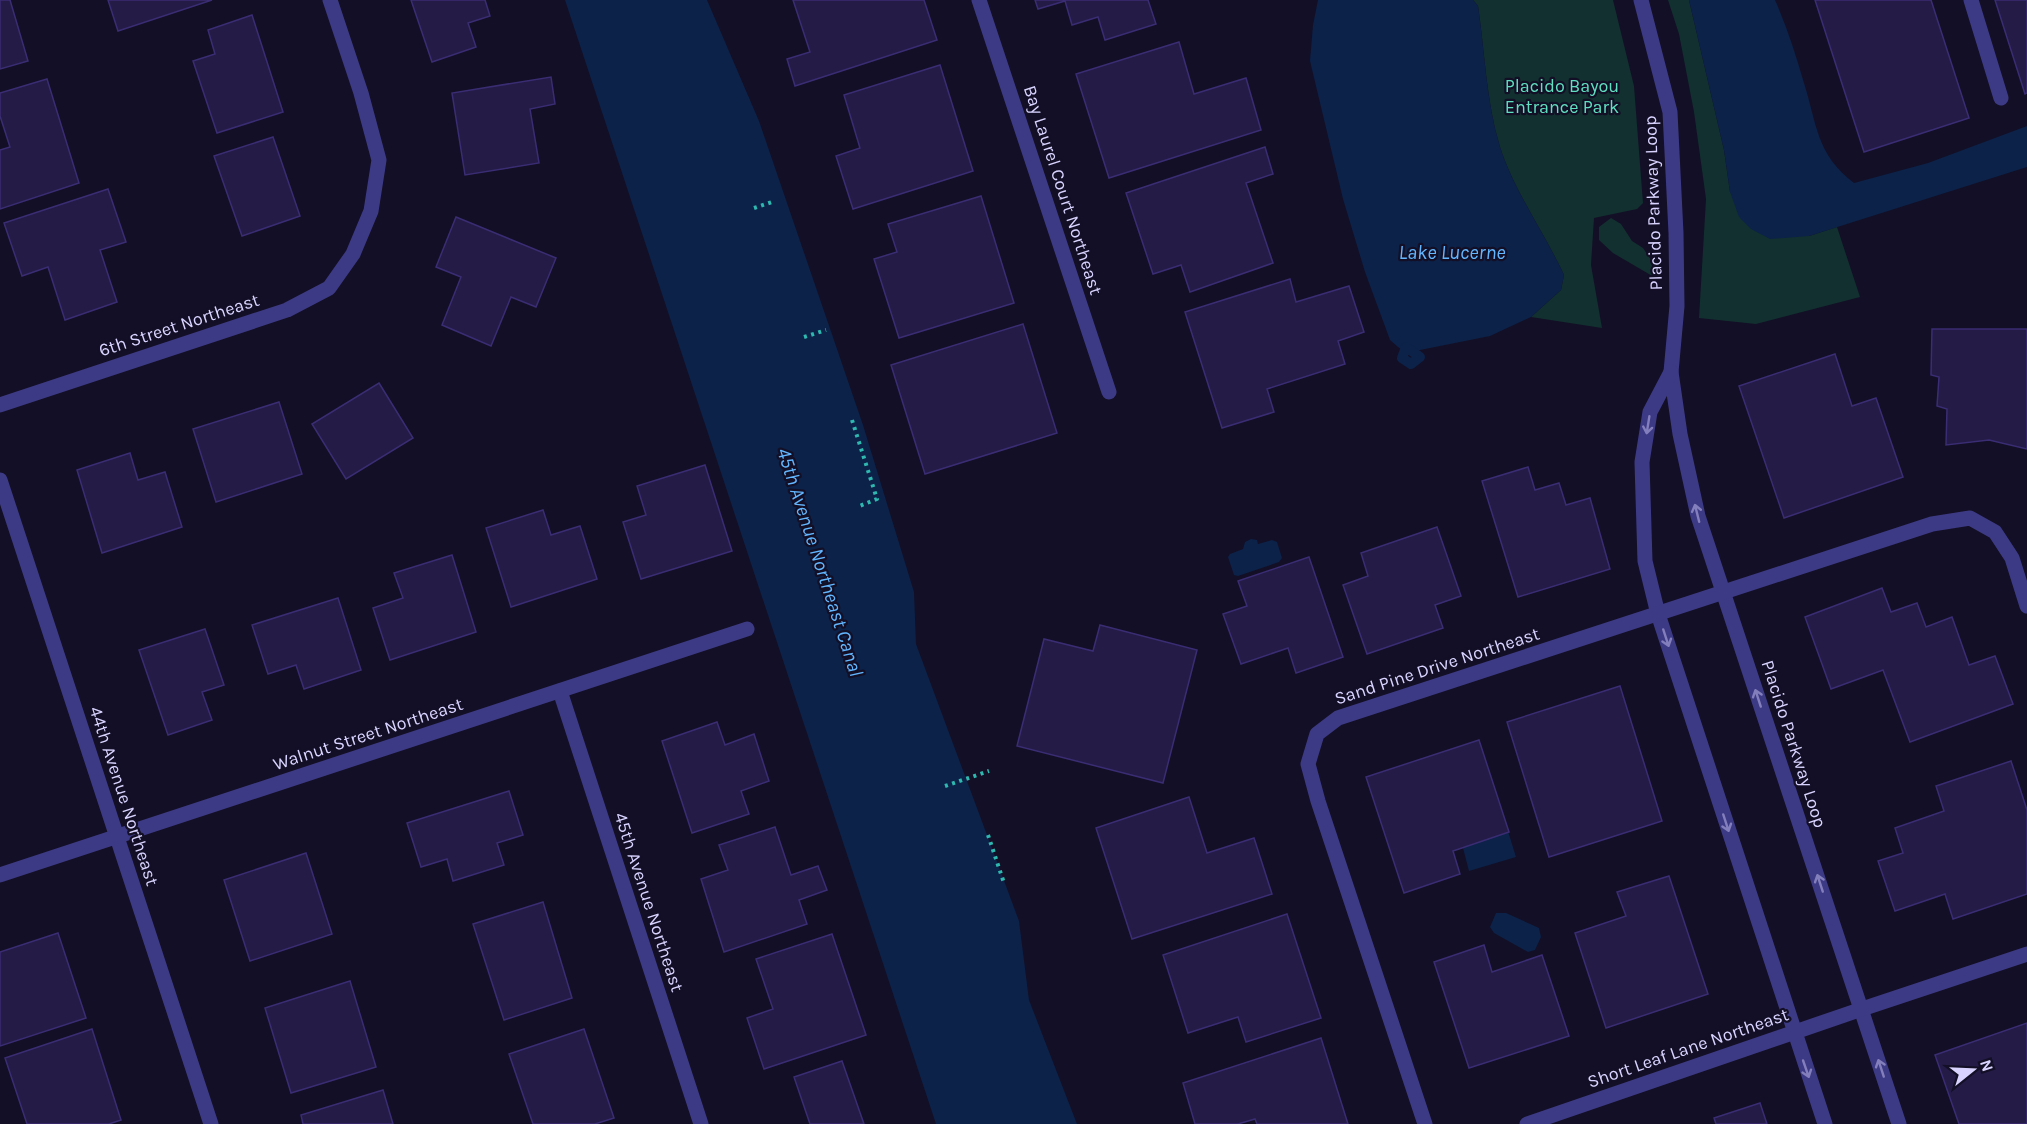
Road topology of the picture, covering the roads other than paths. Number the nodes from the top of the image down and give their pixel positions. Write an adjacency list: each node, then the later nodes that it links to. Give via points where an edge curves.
1 (330, 0): 8 (street, 6th Street Northeast, via 379,160 371,211 353,254 329,288 287,310)
2 (979, 0): 7 (street, Bay Laurel Court Northeast)
3 (1641, 0): 6 (street, Placido Parkway Loop, via 1670,112 1677,306)
4 (1971, 0): 5 (street)
5 (2001, 98)
6 (1671, 372): 10 (street, Placido Parkway Loop, one-way to 6, via 1698,516); 12 (street, Placido Parkway Loop, one-way to 12, via 1650,412 1642,462 1645,561)
7 (1109, 392)
8 (0, 405)
9 (0, 480): 15 (street, 44th Avenue Northeast)
10 (1723, 593): 11 (street, Sand Pine Drive Northeast, via 1932,524 1970,518 1995,532 2012,558); 12 (street, Sand Pine Drive Northeast); 18 (street, Placido Parkway Loop, one-way to 10)
11 (2027, 606)
12 (1658, 614): 19 (street, Placido Parkway Loop, one-way to 19); 22 (street, Sand Pine Drive Northeast, via 1338,718 1317,734 1308,764 1318,801)
13 (747, 629): 14 (street, Walnut Street Northeast)
14 (560, 692): 15 (street, Walnut Street Northeast); 21 (street, 45th Avenue Northeast)
15 (117, 838): 16 (street, Walnut Street Northeast); 20 (street, 44th Avenue Northeast)
16 (0, 875)
17 (2027, 954): 18 (street, Short Leaf Lane Northeast)
18 (1862, 1009): 19 (street, Short Leaf Lane Northeast); 25 (street, Placido Parkway Loop, one-way to 18)
19 (1794, 1032): 23 (street, Short Leaf Lane Northeast); 24 (street, Placido Parkway Loop, one-way to 24)
20 (211, 1124)
21 (701, 1124)
22 (1425, 1124)
23 (1527, 1124)
24 (1825, 1124)
25 (1899, 1124)

